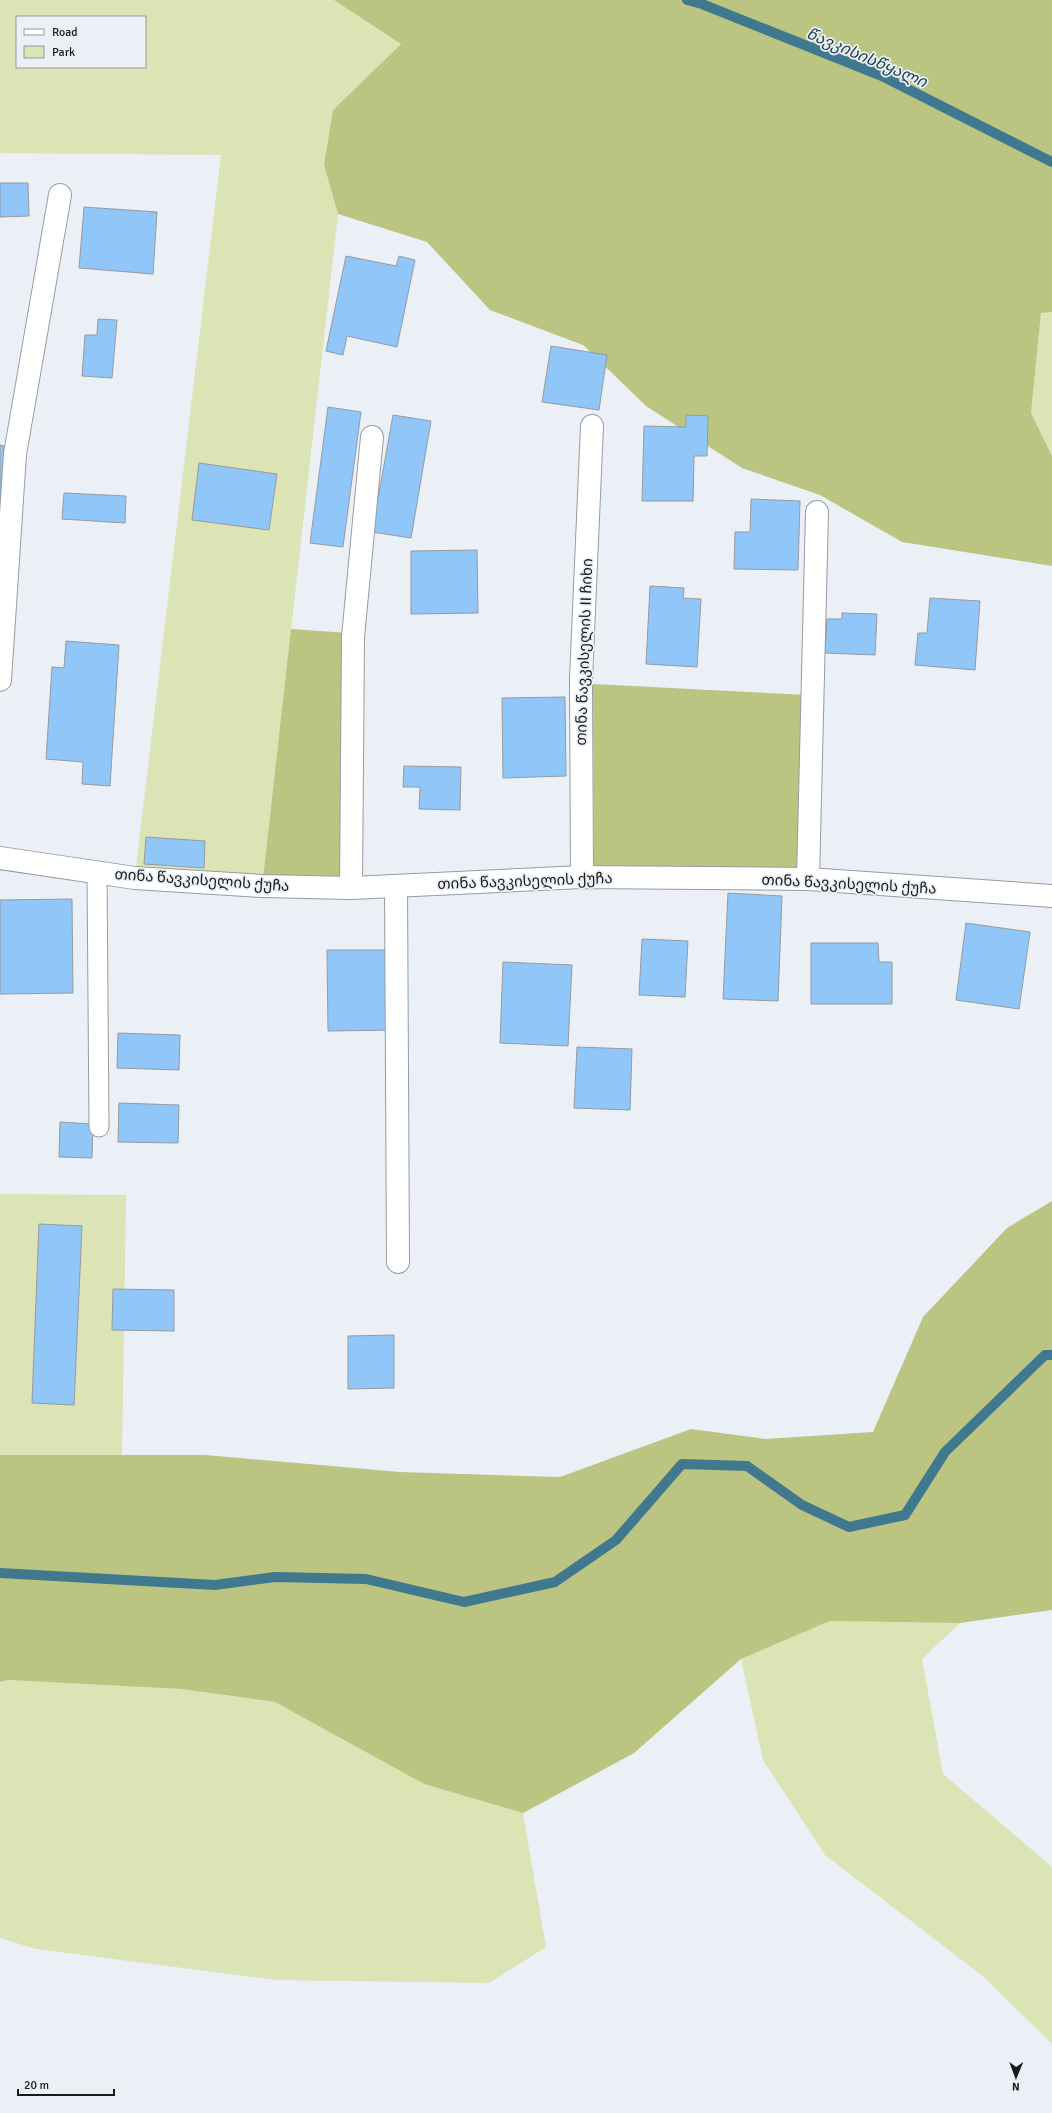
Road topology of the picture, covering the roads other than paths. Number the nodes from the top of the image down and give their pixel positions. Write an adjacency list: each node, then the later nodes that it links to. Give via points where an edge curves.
1 (60, 194): 5 (street, via 15,454)
2 (592, 426): 8 (street, თინა წავკისელის II ჩიხი, via 581,679)
3 (372, 436): 11 (street, via 353,637)
4 (817, 512): 9 (street)
5 (0, 680)
6 (0, 858): 7 (street, თინა წავკისელის ქუჩა)
7 (97, 873): 11 (street, თინა წავკისელის ქუჩა, via 262,886); 13 (lane)
8 (582, 877): 9 (street, თინა წავკისელის ქუჩა); 10 (street, თინა წავკისელის ქუჩა)
9 (808, 879): 12 (street, თინა წავკისელის ქუჩა)
10 (396, 886): 11 (street, თინა წავკისელის ქუჩა); 14 (street)
11 (351, 888)
12 (1052, 896)
13 (99, 1127)
14 (398, 1262)

